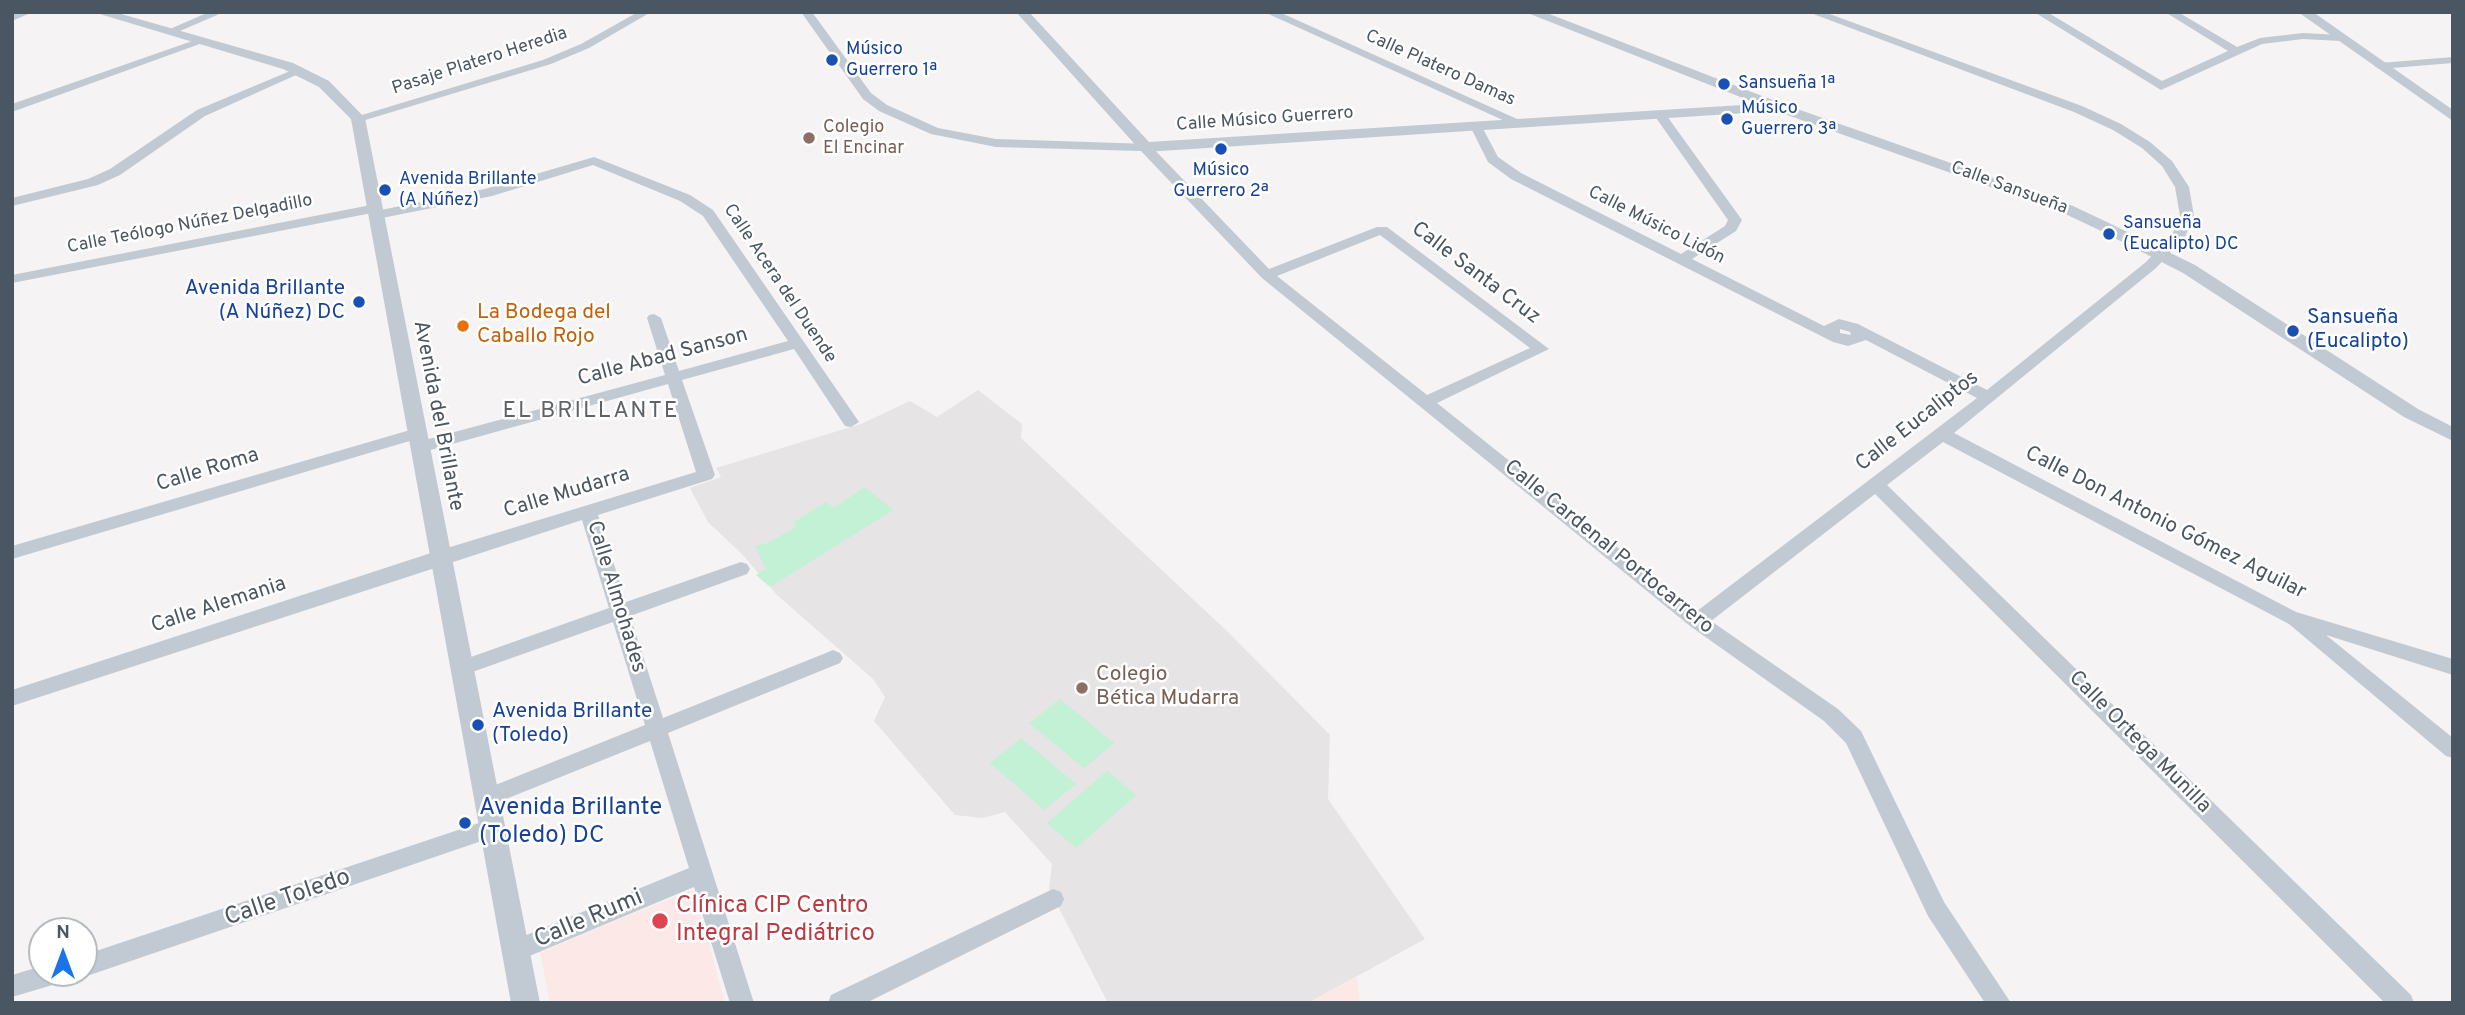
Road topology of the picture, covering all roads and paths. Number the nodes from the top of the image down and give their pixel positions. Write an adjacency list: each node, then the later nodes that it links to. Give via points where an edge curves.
1 (29, 12): 13 (street)
2 (99, 12): 14 (street)
3 (219, 12): 14 (street)
4 (646, 12): 25 (street, Pasaje Platero Heredia, via 557,58)
5 (806, 12): 28 (street, Calle Músico Guerrero, via 867,96 935,131 996,143)
6 (1022, 12): 28 (street)
7 (1269, 12): 26 (street, Calle Platero Damas)
8 (1531, 12): 21 (street, Calle Sansueña)
9 (1813, 12): 31 (street, Calle Eucaliptos, via 2078,109 2147,145 2175,174 2187,216 2178,237)
10 (2039, 12): 17 (street, via 2161,86)
11 (2170, 12): 17 (street)
12 (2304, 12): 15 (street)
13 (12, 18)
14 (169, 32): 16 (street)
15 (2340, 38): 17 (street, via 2274,38); 19 (street)
16 (202, 41): 20 (street); 22 (street)
17 (2235, 51)
18 (2453, 60): 19 (street)
19 (2380, 66): 24 (street)
20 (299, 71): 25 (street, via 324,84); 29 (street, via 201,113 115,172 83,185)
21 (1778, 107): 23 (street, Calle Músico Guerrero); 31 (street, Calle Sansueña, via 2067,209)
22 (12, 108)
23 (1660, 115): 26 (street, Calle Músico Guerrero); 32 (street, via 1735,220 1731,228)
24 (2453, 117)
25 (358, 118): 30 (street, Avenida del Brillante)
26 (1520, 124): 27 (street, Calle Músico Guerrero)
27 (1476, 126): 28 (street, Calle Músico Guerrero); 32 (street, Calle Músico Lidón, via 1493,159 1516,176)
28 (1145, 147): 33 (street, Calle Cardenal Portocarrero)
29 (12, 202)
30 (376, 212): 34 (street, Calle Teólogo Núñez Delgadillo); 36 (street, Calle Acera del Duende, via 487,193 598,162 685,198 708,213); 43 (street, Avenida del Brillante)
31 (2163, 254): 38 (street, Calle Eucaliptos); 42 (street, Calle Sansueña, via 2411,413)
32 (1681, 260): 38 (street, Calle Músico Lidón, via 1838,339 1830,333 1831,326 1853,327)
33 (1267, 275): 39 (street, Calle Cardenal Portocarrero); 39 (street, Calle Santa Cruz, via 1381,230 1541,349)
34 (12, 279)
35 (654, 318): 37 (street)
36 (796, 344): 37 (street, Calle Abad Sanson); 40 (street, Calle Acera del Duende)
37 (673, 377): 43 (street, Calle Abad Sanson); 45 (street, Calle Mudarra, via 706,475)
38 (1988, 397): 41 (street, Calle Eucaliptos)
39 (1426, 402): 51 (street, Calle Cardenal Portocarrero)
40 (851, 422)
41 (1942, 434): 44 (street, Calle Eucaliptos); 50 (street, Calle Don Antonio Gómez Aguilar)
42 (2453, 435)
43 (418, 440): 46 (street, Calle Roma); 47 (street, Avenida del Brillante)
44 (1875, 484): 51 (street, Calle Eucaliptos); 68 (street, Calle Ortega Munilla)
45 (588, 512): 47 (street, Calle Mudarra); 49 (street, Calle Almohades)
46 (12, 552)
47 (440, 557): 54 (street, Avenida del Brillante); 55 (street, Calle Alemania)
48 (741, 569): 49 (street)
49 (619, 611): 54 (street); 56 (street, Calle Almohades)
50 (2290, 617): 53 (street, Calle Don Antonio Gómez Aguilar); 57 (street)
51 (1697, 621): 67 (street, Calle Cardenal Portocarrero, via 1831,715 1854,737 1936,909)
52 (833, 658): 56 (street)
53 (2453, 667)
54 (461, 668): 58 (street, Avenida del Brillante)
55 (12, 698)
56 (656, 729): 58 (street); 60 (street, Calle Almohades)
57 (2453, 750)
58 (486, 798): 59 (street, Avenida del Brillante)
59 (491, 828): 62 (street, Avenida del Brillante); 63 (street, Calle Toledo)
60 (702, 873): 62 (street, Calle Rumi); 65 (street, Calle Almohades)
61 (1053, 899): 66 (street)
62 (515, 951): 64 (street, Avenida del Brillante)
63 (98, 961)
64 (526, 1003)
65 (742, 1003)
66 (840, 1003)
67 (1999, 1003)
68 (2402, 1003)

